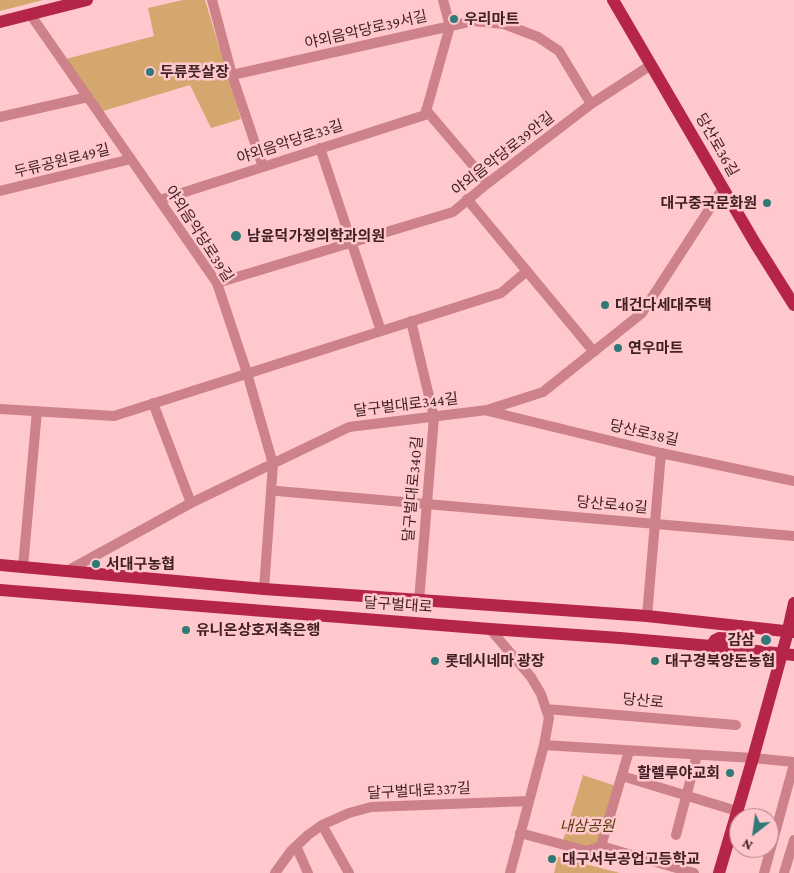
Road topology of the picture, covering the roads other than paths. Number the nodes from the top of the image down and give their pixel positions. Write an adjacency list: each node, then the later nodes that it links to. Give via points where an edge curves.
1 (87, 0): 5 (main road)
2 (212, 0): 9 (street)
3 (443, 0): 7 (street)
4 (613, 0): 8 (main road, 당산로36길)
5 (30, 14): 6 (main road); 10 (street, 야외음악당로39길)
6 (0, 22)
7 (450, 26): 9 (street, 야외음악당로39서길); 11 (street, 야외음악당로39서길, via 473,21 504,24 538,37 559,52); 12 (street)
8 (651, 65): 11 (street, 야외음악당로39안길); 18 (main road, 당산로36길)
9 (232, 75): 16 (street)
10 (88, 97): 13 (street); 15 (street, 야외음악당로39길)
11 (591, 104): 17 (street, 야외음악당로39안길)
12 (426, 110): 14 (street, 야외음악당로33길, via 425,115); 17 (street)
13 (0, 117)
14 (320, 148): 16 (street, 야외음악당로33길); 22 (street)
15 (131, 159): 19 (street, 두류공원로49길); 21 (street, 야외음악당로39길)
16 (263, 167): 21 (street, 야외음악당로33길)
17 (488, 183): 20 (street, 야외음악당로39안길)
18 (723, 188): 25 (main road, 당산로36길); 28 (street, 달구벌대로344길, via 642,313)
19 (0, 191)
20 (467, 199): 22 (street, 야외음악당로39안길, via 453,212); 23 (street)
21 (160, 200): 24 (street, 야외음악당로39길)
22 (351, 242): 24 (street, 야외음악당로39안길); 27 (street)
23 (527, 271): 26 (street, via 501,293); 28 (street)
24 (217, 282): 29 (street, 야외음악당로39길)
25 (794, 305)
26 (411, 321): 27 (street); 34 (street, 달구벌대로340길)
27 (381, 331): 29 (street)
28 (594, 352): 32 (street, 달구벌대로344길, via 543,392)
29 (247, 374): 30 (street); 36 (street, 야외음악당로39길)
30 (153, 403): 33 (street, via 114,416); 39 (street)
31 (0, 408): 33 (street)
32 (487, 410): 34 (street, 달구벌대로344길); 35 (street, 당산로38길)
33 (37, 411): 44 (street)
34 (434, 417): 36 (street, 달구벌대로344길, via 349,427); 40 (street, 달구벌대로340길)
35 (661, 453): 37 (street, 당산로38길); 41 (street)
36 (273, 464): 39 (street, 달구벌대로344길); 47 (street, 야외음악당로39길)
37 (794, 481)
38 (277, 492): 40 (street)
39 (191, 503): 45 (street, 달구벌대로344길)
40 (427, 504): 41 (street, 당산로40길); 48 (street, 달구벌대로340길)
41 (655, 524): 42 (street, 당산로40길); 50 (street)
42 (794, 536)
43 (0, 565): 44 (main road, 달구벌대로)
44 (23, 567): 45 (main road, 달구벌대로)
45 (69, 570): 47 (main road, 달구벌대로)
46 (0, 590): 52 (main road, 달구벌대로)
47 (264, 590): 48 (main road, 달구벌대로)
48 (419, 601): 50 (main road, 달구벌대로)
49 (794, 603): 53 (main road)
50 (647, 616): 51 (main road, 달구벌대로)
51 (741, 626): 53 (main road, 달구벌대로); 54 (main road, via 738,637 719,638)
52 (490, 629): 54 (main road, 달구벌대로); 56 (street, via 531,677)
53 (791, 632): 55 (main road)
54 (711, 646): 55 (main road, 달구벌대로)
55 (788, 654): 61 (main road)
56 (546, 709): 57 (street, 당산로); 58 (street, via 550,718)
57 (736, 725)
58 (544, 746): 59 (street); 65 (street)
59 (629, 751): 60 (street); 63 (street)
60 (697, 755): 61 (street); 64 (street)
61 (753, 758): 62 (street); 67 (main road)
62 (794, 763): 81 (street)
63 (622, 776): 64 (street); 74 (street)
64 (686, 795): 66 (street); 70 (street)
65 (529, 800): 68 (street, 달구벌대로337길, via 371,808); 69 (street)
66 (729, 808)
67 (738, 808)
68 (322, 825): 73 (street, 달구벌대로337길); 77 (street)
69 (520, 833): 74 (street, via 587,851); 78 (street)
70 (676, 835)
71 (729, 839): 80 (main road)
72 (794, 840): 82 (street)
73 (296, 846): 75 (street, 달구벌대로337길); 76 (street)
74 (601, 846): 79 (street)
75 (275, 873)
76 (308, 873)
77 (349, 873)
78 (510, 873)
79 (694, 873)
80 (719, 873)
81 (764, 873)
82 (784, 873)

